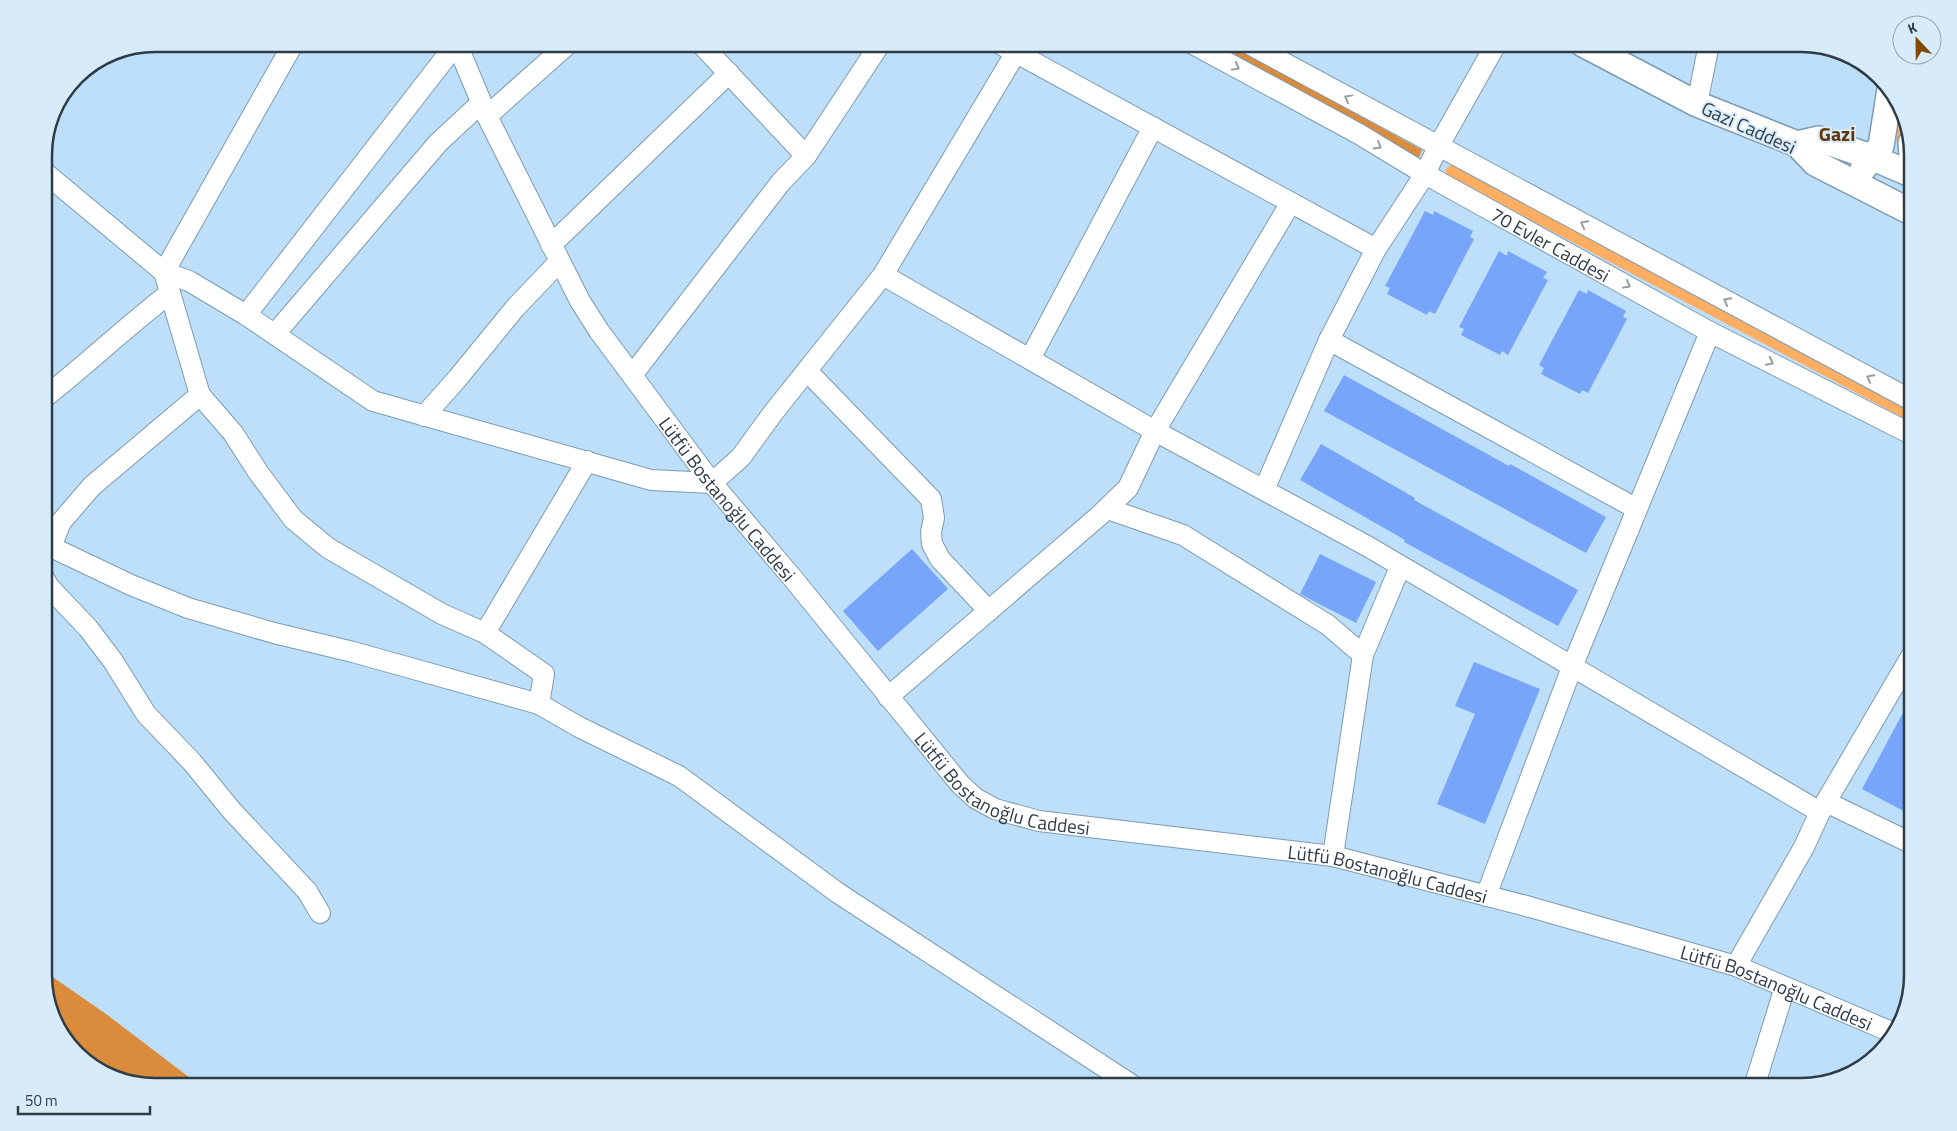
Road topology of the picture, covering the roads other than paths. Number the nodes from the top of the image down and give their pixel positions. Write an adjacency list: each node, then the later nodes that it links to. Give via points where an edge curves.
1 (1009, 52): 32 (street)
2 (1022, 52): 18 (street)
3 (1208, 52): 24 (street, 70 Evler Caddesi, one-way to 24, via 1359,134)
4 (1264, 52): 20 (street, 70 Evler Caddesi, one-way to 4)
5 (1491, 52): 20 (street)
6 (1598, 52): 16 (main road, Gazi Caddesi)
7 (1707, 52): 16 (street)
8 (288, 53): 31 (street)
9 (449, 53): 34 (street)
10 (460, 53): 17 (street, Lütfü Bostanoğlu Caddesi)
11 (557, 53): 17 (street)
12 (710, 53): 14 (street)
13 (874, 53): 21 (street)
14 (729, 73): 21 (street); 30 (street)
15 (1888, 100): 22 (main road, via 1881,146)
16 (1697, 104): 19 (main road, Gazi Caddesi)
17 (484, 110): 30 (street, Lütfü Bostanoğlu Caddesi); 36 (street, via 431,150)
18 (1153, 127): 27 (street); 38 (street)
19 (1797, 144): 22 (main road, via 1819,139); 26 (main road, Gazi Caddesi, via 1815,163)
20 (1438, 147): 24 (street); 43 (street, 70 Evler Caddesi, one-way to 20)
21 (806, 156): 40 (street, via 781,182)
22 (1871, 157): 23 (main road); 26 (main road)
23 (1904, 171)
24 (1425, 174): 29 (street); 35 (street, 70 Evler Caddesi, one-way to 35)
25 (53, 180): 31 (street)
26 (1853, 183): 28 (main road, Gazi Caddesi)
27 (1290, 204): 29 (street); 46 (street)
28 (1904, 208)
29 (1376, 249): 37 (street)
30 (555, 254): 40 (street, Lütfü Bostanoğlu Caddesi, via 599,331); 44 (street, via 515,308)
31 (164, 272): 33 (street); 34 (street, via 189,281)
32 (883, 275): 38 (street); 39 (street)
33 (170, 293): 41 (street); 42 (street)
34 (246, 315): 36 (street)
35 (1710, 332): 45 (street, 70 Evler Caddesi, one-way to 45); 51 (street)
36 (275, 334): 44 (street, via 373,401)
37 (1329, 340): 49 (street); 51 (street)
38 (1030, 359): 46 (street)
39 (807, 371): 48 (street, via 741,457); 56 (street, via 931,499 934,518 932,544 940,559)
40 (633, 374): 48 (street, Lütfü Bostanoğlu Caddesi)
41 (53, 391)
42 (200, 395): 52 (street, via 92,486 61,522); 57 (street, via 233,433 293,518 328,548 442,614)
43 (1904, 396)
44 (424, 416): 47 (street)
45 (1904, 430)
46 (1155, 431): 49 (street); 50 (street, via 1128,488)
47 (587, 461): 48 (street, via 651,480); 57 (street)
48 (712, 483): 61 (street, Lütfü Bostanoğlu Caddesi)
49 (1264, 490): 54 (street)
50 (1108, 509): 56 (street); 58 (street, via 1183,535 1328,625)
51 (1637, 509): 59 (street)
52 (53, 538)
53 (53, 550): 62 (street, via 188,608)
54 (1400, 567): 58 (street); 59 (street)
55 (53, 591): 67 (street, via 88,628 113,661 146,714 307,891)
56 (989, 611): 61 (street)
57 (485, 633): 62 (street, via 544,674)
58 (1363, 655): 65 (street)
59 (1572, 667): 63 (street); 66 (street)
60 (1904, 668): 63 (street)
61 (888, 697): 65 (street, Lütfü Bostanoğlu Caddesi, via 960,784 994,809 1069,825)
62 (538, 704): 71 (street, via 679,776 838,893)
63 (1823, 807): 64 (street); 68 (street, via 1804,847)
64 (1904, 840)
65 (1333, 856): 66 (street, Lütfü Bostanoğlu Caddesi)
66 (1486, 896): 68 (street, Lütfü Bostanoğlu Caddesi)
67 (320, 913)
68 (1736, 966): 69 (street, Lütfü Bostanoğlu Caddesi)
69 (1785, 987): 70 (street, Lütfü Bostanoğlu Caddesi); 72 (street)
70 (1888, 1031)
71 (1121, 1078)
72 (1757, 1078)

